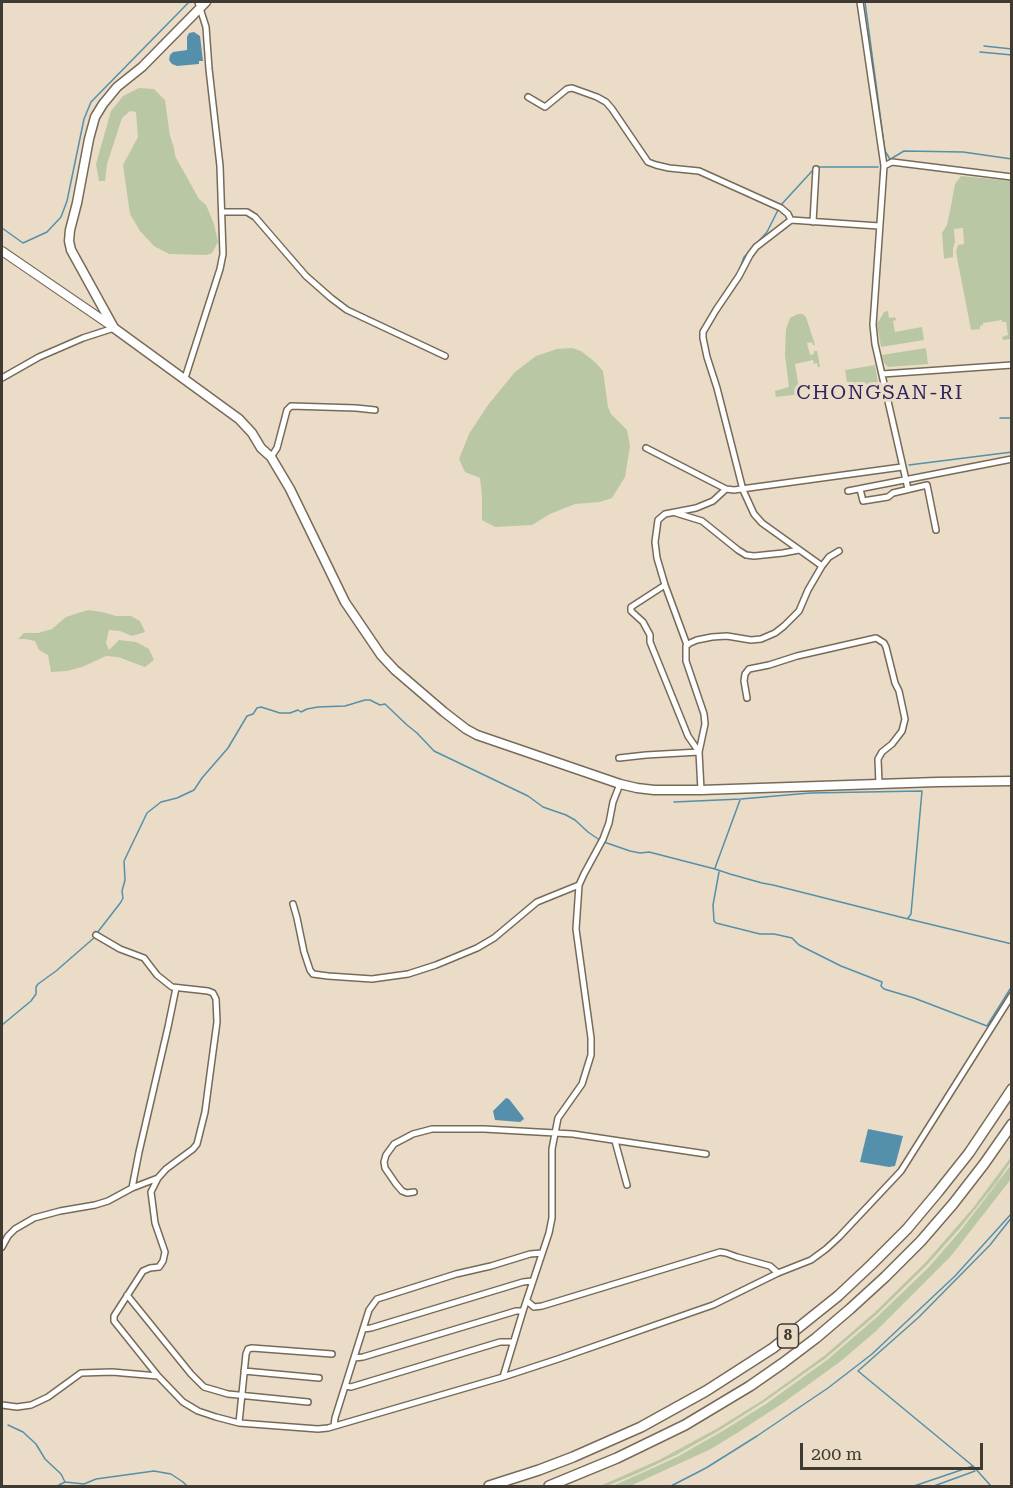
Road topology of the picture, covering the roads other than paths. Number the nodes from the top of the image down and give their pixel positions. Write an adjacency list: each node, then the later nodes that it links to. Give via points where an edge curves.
1 (860, 2): 4 (street)
2 (201, 4): 7 (street); 12 (main road, via 142,67 117,87 95,117 89,139 70,250)
3 (528, 97): 8 (street, via 545,107 572,88 597,97 612,109 648,162 699,171 719,179 782,208)
4 (884, 166): 6 (street, via 892,162); 10 (street)
5 (816, 170): 9 (street)
6 (1011, 177)
7 (222, 212): 13 (street, via 247,212 255,217 306,276 347,310); 17 (street, via 220,268)
8 (791, 220): 9 (street); 27 (street, via 756,247 704,332 707,357)
9 (813, 222): 10 (street)
10 (879, 226): 15 (street, via 873,325)
11 (2, 250): 12 (main road)
12 (114, 328): 16 (street, via 39,357); 17 (main road)
13 (445, 356)
14 (1011, 365): 15 (street)
15 (882, 374): 22 (street)
16 (2, 378)
17 (185, 378): 20 (main road, via 239,419)
18 (375, 410): 20 (street, via 291,406)
19 (646, 448): 24 (street)
20 (271, 457): 40 (main road, via 345,602 381,655 400,675 477,735)
21 (1011, 459): 23 (street)
22 (902, 466): 23 (street); 27 (street)
23 (906, 479): 25 (street); 26 (street)
24 (726, 489): 27 (street); 29 (street, via 713,501)
25 (860, 489): 26 (street, via 863,501); 28 (street)
26 (908, 489): 30 (street, via 927,485)
27 (743, 490): 31 (street, via 762,523)
28 (848, 491)
29 (674, 512): 31 (street, via 702,521 746,555); 34 (street, via 658,520 655,542)
30 (936, 530)
31 (799, 550): 33 (street)
32 (839, 551): 33 (street)
33 (822, 567): 35 (street, via 799,611 775,633 751,640 712,637)
34 (665, 585): 35 (street); 37 (street, via 631,607 631,611 650,635 688,736)
35 (687, 645): 37 (street, via 686,661 704,714)
36 (747, 698): 41 (street, via 744,681 749,669 876,638 886,647 904,719 902,731 878,759)
37 (699, 752): 38 (street); 42 (street)
38 (619, 758)
39 (1011, 781): 41 (main road)
40 (620, 784): 42 (main road, via 654,790); 43 (street, via 603,839)
41 (879, 784): 42 (main road)
42 (701, 790)
43 (579, 885): 44 (street, via 537,902 477,948 422,970 372,979 313,974); 50 (street, via 576,929 591,1055 582,1084 558,1118)
44 (293, 904)
45 (96, 935): 46 (street, via 144,958 162,981)
46 (176, 988): 53 (street, via 213,993 217,1022 197,1144); 55 (street)
47 (1011, 995): 59 (street, via 901,1171 826,1249 811,1260)
48 (1011, 1089): 78 (highway, 8, via 969,1153 907,1228 838,1296 781,1342 706,1391 641,1426 573,1457)
49 (1011, 1124): 79 (highway, 8, via 921,1241 816,1338 685,1425)
50 (555, 1133): 51 (street); 56 (street, via 456,1128 413,1134 394,1144 384,1162 402,1191); 58 (street, via 552,1218)
51 (615, 1141): 52 (street); 54 (street)
52 (706, 1154)
53 (158, 1179): 55 (street); 61 (street, via 151,1192 164,1261 159,1267 143,1271)
54 (627, 1185)
55 (132, 1188): 57 (street, via 95,1205 34,1218 15,1228)
56 (414, 1192)
57 (2, 1247)
58 (542, 1253): 60 (street); 64 (street, via 377,1299)
59 (778, 1273): 62 (street, via 770,1266 720,1252 542,1306 534,1307); 70 (street, via 713,1305)
60 (532, 1281): 62 (street); 64 (street)
61 (127, 1296): 69 (street, via 114,1321); 73 (street, via 197,1381 216,1391)
62 (526, 1301): 63 (street)
63 (523, 1311): 65 (street); 67 (street)
64 (363, 1329): 67 (street)
65 (513, 1342): 70 (street); 72 (street, via 500,1342)
66 (332, 1354): 68 (street, via 252,1347 246,1354)
67 (354, 1358): 72 (street)
68 (244, 1371): 71 (street); 73 (street)
69 (158, 1376): 75 (street, via 81,1373 31,1405); 76 (street, via 183,1402 198,1411)
70 (503, 1377): 77 (street)
71 (319, 1378)
72 (345, 1386): 77 (street)
73 (242, 1396): 74 (street); 76 (street)
74 (308, 1402)
75 (2, 1405)
76 (240, 1423): 77 (street, via 318,1429)
77 (334, 1426)
78 (489, 1486)
79 (549, 1486)

